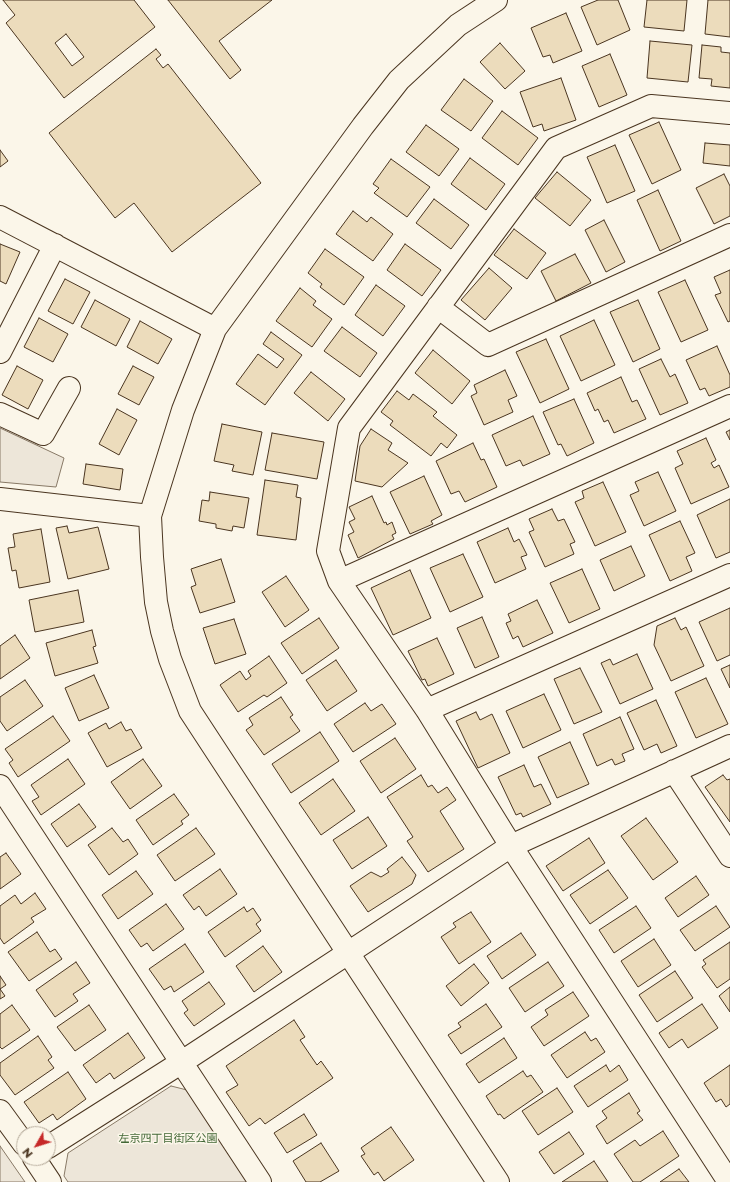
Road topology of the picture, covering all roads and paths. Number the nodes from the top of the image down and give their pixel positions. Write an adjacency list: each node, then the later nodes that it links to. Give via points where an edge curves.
1 (496, 0): 7 (street, via 458,25 399,80)
2 (730, 113): 6 (street, via 651,106 556,148)
3 (0, 217): 5 (street)
4 (730, 235): 6 (street, via 488,345)
5 (55, 245): 7 (street); 8 (street)
6 (438, 307): 15 (street, via 349,428 328,551)
7 (215, 330): 13 (street, via 183,410)
8 (0, 352)
9 (69, 388): 11 (street, via 43,434)
10 (730, 406): 15 (street)
11 (0, 414)
12 (0, 499): 13 (street)
13 (150, 516): 22 (street, via 156,602 170,659 190,711)
14 (730, 575): 16 (street)
15 (339, 581): 16 (street)
16 (426, 710): 20 (street)
17 (730, 746): 18 (street)
18 (674, 771): 20 (street); 21 (street)
19 (0, 786): 23 (street)
20 (511, 846): 22 (street); 31 (street)
21 (730, 856)
22 (347, 953): 23 (street); 30 (street)
23 (182, 1062): 26 (street); 29 (street)
24 (0, 1111): 25 (street)
25 (16, 1133)
26 (56, 1142)
27 (39, 1166): 28 (street)
28 (50, 1182)
29 (260, 1182)
30 (498, 1182)
31 (729, 1182)

